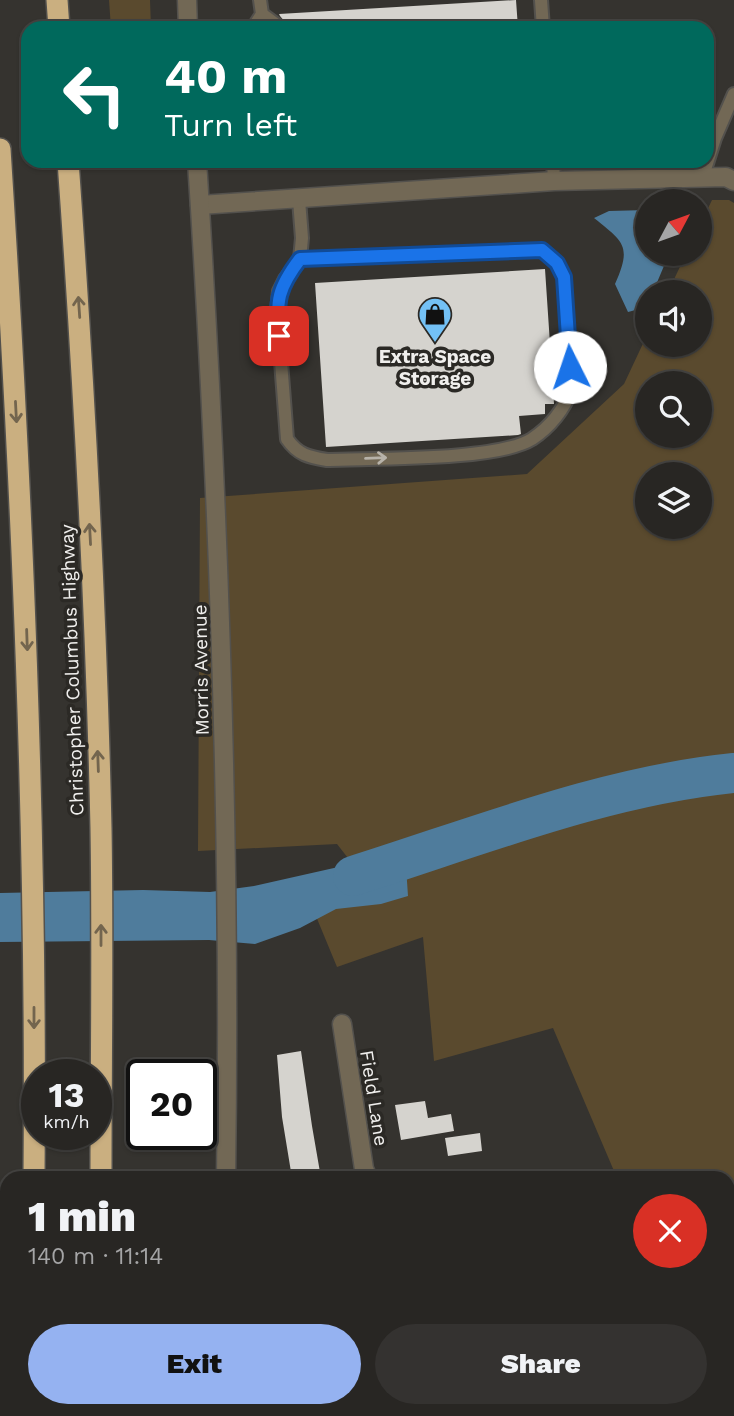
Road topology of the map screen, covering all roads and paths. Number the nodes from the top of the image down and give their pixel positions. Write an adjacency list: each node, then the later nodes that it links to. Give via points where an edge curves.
1 (57, 0): 6 (highway)
2 (187, 0): 7 (street)
3 (260, 0): 5 (lane)
4 (541, 0): 10 (lane)
5 (262, 14): 8 (lane); 9 (lane)
6 (58, 21)
7 (188, 21)
8 (258, 21)
9 (272, 21)
10 (542, 21)
11 (734, 94): 12 (lane)
12 (714, 141)
13 (0, 149): 25 (highway)
14 (69, 168): 28 (highway, Christopher Columbus Highway, one-way to 14, via 101,829 79,304)
15 (197, 168): 22 (street, Morris Avenue)
16 (553, 168): 19 (lane)
17 (705, 168): 18 (lane)
18 (702, 178): 19 (street); 20 (street)
19 (554, 181): 21 (street)
20 (734, 181)
21 (299, 200): 22 (street); 23 (lane)
22 (200, 205): 29 (street, Morris Avenue, via 219,532 229,949)
23 (300, 259): 23 (lane, one-way to 23, via 279,291 277,310 287,439 295,451 327,460 498,451 531,439 565,406 572,389 564,277 542,250)
24 (0, 264): 25 (highway)
25 (15, 379): 27 (highway, one-way to 27, via 32,870)
26 (342, 1024): 30 (street, Field Lane)
27 (34, 1171)
28 (101, 1171)
29 (226, 1171)
30 (365, 1171)

